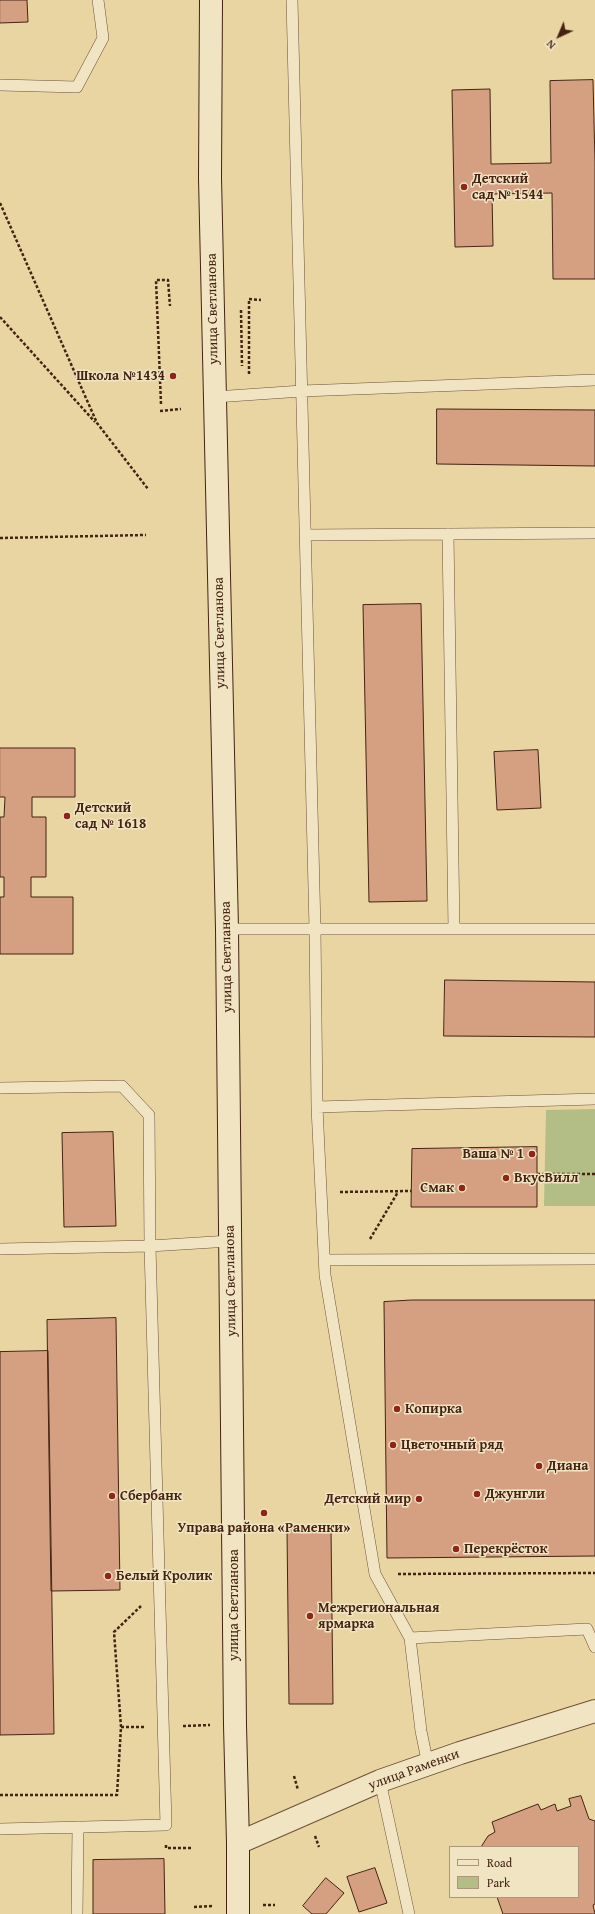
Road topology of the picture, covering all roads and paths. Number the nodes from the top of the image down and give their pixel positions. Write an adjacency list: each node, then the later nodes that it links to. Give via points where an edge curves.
1 (98, 0): 4 (lane, via 102,38 77,87)
2 (211, 0): 12 (street, улица Светланова, via 210,178)
3 (292, 0): 11 (lane)
4 (0, 85)
5 (0, 203): 16 (path)
6 (261, 300): 8 (path, via 249,299 250,374 242,374)
7 (170, 306): 13 (path, via 168,280 156,280)
8 (241, 310)
9 (0, 317): 16 (path)
10 (595, 380): 11 (lane)
11 (302, 391): 12 (lane); 21 (lane)
12 (215, 397): 23 (street, улица Светланова)
13 (161, 404)
14 (181, 409): 15 (path)
15 (160, 411)
16 (97, 423): 17 (path)
17 (148, 489)
18 (595, 533): 19 (lane)
19 (448, 534): 21 (lane); 25 (lane)
20 (146, 535): 22 (path)
21 (305, 535): 24 (lane)
22 (0, 538)
23 (227, 929): 24 (lane); 35 (street, улица Светланова)
24 (315, 929): 25 (lane); 29 (lane)
25 (454, 929): 26 (lane)
26 (595, 929)
27 (0, 1088): 36 (lane, via 122,1086 149,1115)
28 (595, 1099): 29 (lane)
29 (317, 1107): 34 (lane)
30 (537, 1174): 31 (path)
31 (595, 1174)
32 (398, 1191): 33 (path); 34 (path); 39 (path)
33 (411, 1191)
34 (321, 1192): 38 (lane)
35 (230, 1241): 36 (lane); 47 (street, улица Светланова)
36 (150, 1246): 37 (lane); 48 (lane)
37 (0, 1249)
38 (324, 1260): 39 (lane); 42 (lane)
39 (358, 1260): 40 (lane)
40 (595, 1260)
41 (595, 1573): 42 (path)
42 (375, 1574): 44 (lane)
43 (142, 1605): 49 (path, via 114,1632)
44 (410, 1638): 45 (lane, via 587,1629); 50 (lane, via 421,1731)
45 (595, 1647)
46 (595, 1711): 50 (street, улица Раменки)
47 (235, 1724): 48 (path); 55 (street, улица Светланова)
48 (164, 1726): 49 (path); 53 (lane, via 166,1825)
49 (121, 1727): 52 (path, via 116,1795)
50 (428, 1765): 51 (street, улица Раменки)
51 (380, 1781): 55 (street, улица Раменки); 58 (lane)
52 (0, 1795)
53 (78, 1827): 54 (lane); 56 (lane)
54 (0, 1829)
55 (238, 1843): 57 (street, улица Светланова)
56 (77, 1914)
57 (238, 1914)
58 (409, 1914)

